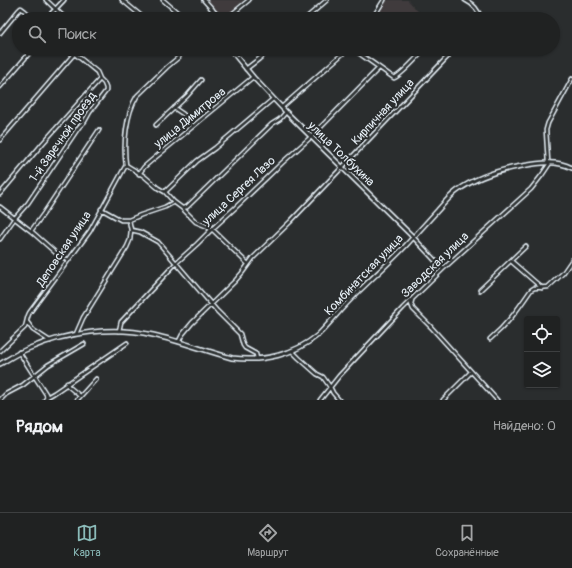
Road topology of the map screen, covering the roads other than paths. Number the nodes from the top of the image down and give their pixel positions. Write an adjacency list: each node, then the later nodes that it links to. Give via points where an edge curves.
1 (46, 0): 11 (street)
2 (64, 0): 11 (street)
3 (122, 0): 16 (street)
4 (162, 0): 17 (street)
5 (204, 0): 10 (main road)
6 (249, 0): 20 (street)
7 (327, 0): 21 (street)
8 (384, 0): 22 (street)
9 (465, 0): 23 (street)
10 (212, 8): 18 (main road); 19 (street)
11 (55, 9): 14 (street); 15 (street)
12 (16, 12): 13 (street, via 21,8)
13 (27, 12)
14 (52, 12)
15 (58, 12)
16 (137, 12)
17 (176, 12)
18 (213, 12)
19 (215, 12)
20 (235, 12)
21 (313, 12)
22 (376, 12)
23 (479, 12)
24 (12, 18): 25 (street)
25 (0, 33)
26 (27, 56): 42 (street)
27 (72, 56): 51 (street)
28 (77, 56): 39 (street, 1-й Заречной проезд, via 97,72)
29 (180, 56): 53 (street, via 137,96 134,102 126,138)
30 (236, 56): 37 (main road, улица Толбухина)
31 (263, 56): 37 (street)
32 (340, 56): 44 (street)
33 (363, 56): 36 (street)
34 (418, 56): 36 (street, via 396,78)
35 (448, 56): 54 (street, Кирпичная улица)
36 (379, 68): 50 (street, улица Сергея Лазо)
37 (246, 69): 38 (main road, улица Толбухина)
38 (253, 77): 43 (main road, улица Толбухина); 48 (street, улица Димитрова)
39 (100, 79): 58 (street); 63 (street, 1-й Заречной проезд, via 106,91 28,203)
40 (572, 79): 52 (street, via 546,130)
41 (201, 80): 45 (street)
42 (0, 87)
43 (273, 98): 44 (main road, улица Толбухина); 57 (street, via 197,161)
44 (282, 107): 46 (main road, улица Толбухина)
45 (174, 108): 47 (street); 48 (street)
46 (286, 112): 50 (main road, улица Толбухина); 61 (street, via 187,207)
47 (156, 125)
48 (193, 126): 56 (street, улица Димитрова)
49 (99, 130): 65 (street)
50 (311, 137): 54 (main road, улица Толбухина); 67 (street, улица Сергея Лазо)
51 (0, 140)
52 (549, 162): 55 (main road); 68 (main road, Комбинатская улица, via 499,171 469,183 448,199); 76 (street, Заводская улица, via 530,189)
53 (126, 165): 56 (street); 62 (street, Деповская улица)
54 (342, 168): 68 (main road, улица Толбухина); 75 (street, Кирпичная улица)
55 (572, 168)
56 (139, 174): 57 (street)
57 (165, 192): 59 (street)
58 (0, 194)
59 (174, 202): 61 (street); 64 (street, via 165,208)
60 (0, 207): 63 (street)
61 (182, 208): 67 (street, via 196,222)
62 (101, 209): 64 (street, via 121,220); 71 (street, Деповская улица, via 90,231)
63 (14, 219): 65 (street); 69 (street, 1-й Заречной проезд)
64 (129, 220): 66 (street)
65 (31, 230): 71 (street, via 57,254)
66 (131, 230): 74 (street, via 158,242); 83 (street, via 127,247 83,318)
67 (211, 230): 74 (street, улица Сергея Лазо); 75 (street)
68 (413, 237): 76 (street, улица Толбухина); 91 (main road, Комбинатская улица, via 322,331)
69 (0, 239)
70 (526, 246): 73 (street)
71 (68, 260): 81 (street, Деповская улица, via 28,315)
72 (572, 260): 77 (street, via 548,287)
73 (511, 261): 77 (street); 78 (street)
74 (176, 263): 80 (street); 82 (street, улица Сергея Лазо, via 121,322)
75 (248, 264): 80 (street, Кирпичная улица, via 235,281)
76 (443, 269): 79 (street, Заводская улица)
77 (542, 288): 84 (street, via 531,290 501,330)
78 (480, 290)
79 (412, 300): 94 (street, via 413,309); 98 (street, Заводская улица)
80 (211, 304): 86 (street, via 192,323); 92 (street, via 240,334 245,348 256,354)
81 (27, 322): 85 (street, via 33,330); 89 (street, Деповская улица, via 21,332)
82 (119, 332): 83 (main road, Комбинатская улица); 86 (main road, Комбинатская улица, via 134,332)
83 (76, 334): 85 (main road, Комбинатская улица)
84 (490, 339)
85 (50, 341): 90 (main road, Комбинатская улица)
86 (179, 342): 92 (main road, Комбинатская улица, via 232,358)
87 (127, 343): 97 (street)
88 (84, 344): 95 (street)
89 (0, 351)
90 (19, 352): 93 (main road, Комбинатская улица); 95 (street)
91 (292, 352): 92 (main road, Комбинатская улица); 98 (street, via 323,377)
92 (257, 359)
93 (0, 364)
94 (471, 372): 106 (street); 107 (street)
95 (34, 376): 100 (street); 101 (street)
96 (96, 379): 99 (street)
97 (67, 383): 99 (street); 100 (street)
98 (330, 387): 104 (street, Заводская улица); 105 (street)
99 (80, 396): 103 (street)
100 (47, 397): 102 (street)
101 (0, 400)
102 (45, 400)
103 (77, 400)
104 (320, 400)
105 (339, 400)
106 (444, 400)
107 (497, 400)

